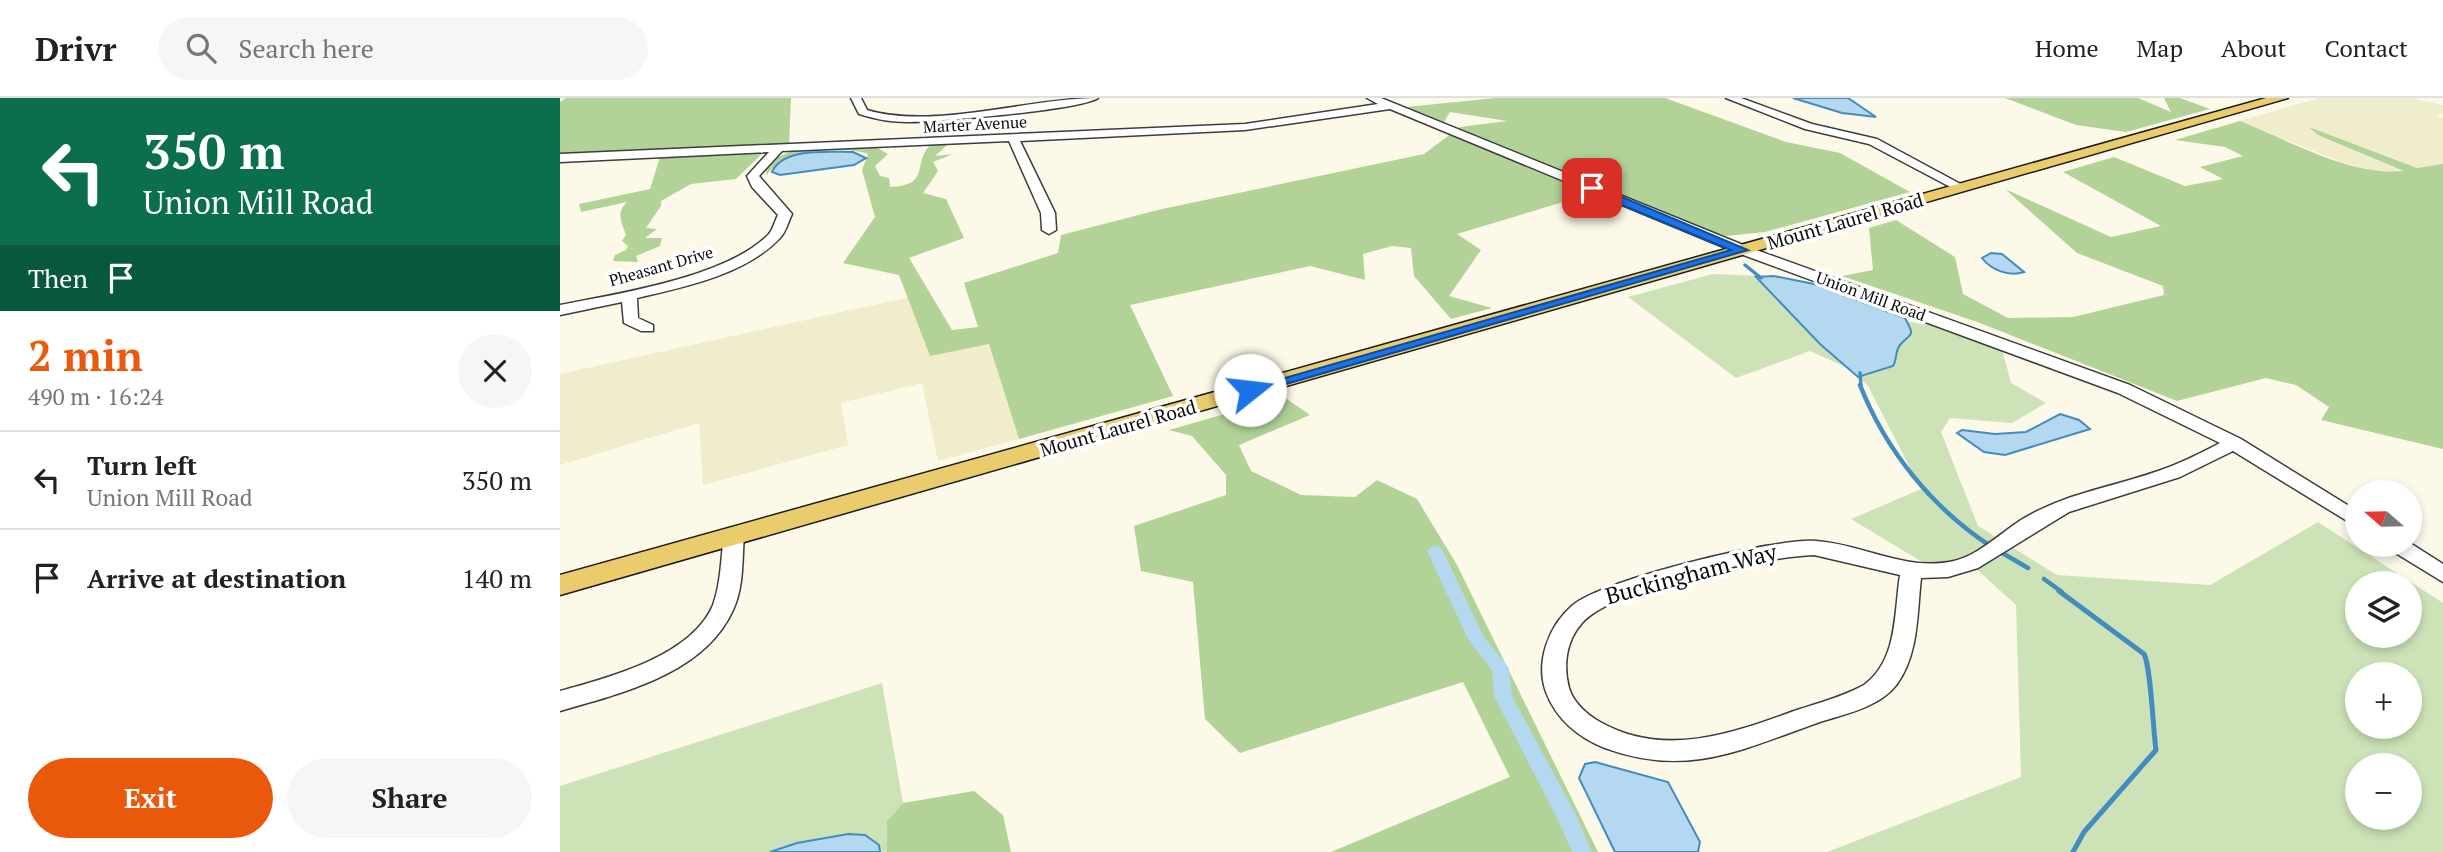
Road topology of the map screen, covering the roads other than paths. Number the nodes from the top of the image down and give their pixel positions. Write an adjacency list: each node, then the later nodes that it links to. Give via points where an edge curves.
1 (856, 98): 8 (street, via 860,110 878,117)
2 (965, 98): 8 (street)
3 (1093, 98): 8 (street)
4 (1372, 98): 7 (street, Union Mill Road)
5 (1731, 98): 13 (street, via 1809,127 1873,141)
6 (2281, 98): 13 (main road, Mount Laurel Road)
7 (1391, 106): 9 (street, Marter Avenue, via 1245,127); 15 (street, Union Mill Road)
8 (961, 116): 10 (street)
9 (1013, 138): 10 (street, Marter Avenue); 14 (street, via 1048,213)
10 (951, 141): 11 (street, Marter Avenue)
11 (779, 148): 12 (street, Marter Avenue); 16 (street, Pheasant Drive, via 753,176 785,214 778,234 757,251 712,272)
12 (560, 158)
13 (1960, 187): 15 (main road, Mount Laurel Road)
14 (1049, 230)
15 (1743, 250): 19 (street, Union Mill Road, via 2084,373); 21 (main road, Mount Laurel Road)
16 (629, 295): 17 (street, Pheasant Drive); 18 (street, via 630,320)
17 (560, 310)
18 (648, 328)
19 (2234, 443): 20 (street, Union Mill Road); 23 (street, Buckingham Way, via 2187,467 2057,510 1968,565 1934,571)
20 (2345, 512)
21 (734, 535): 25 (main road, Mount Laurel Road); 26 (street, via 727,593 709,630 643,673)
22 (2417, 557): 24 (street)
23 (1911, 569): 23 (street, Buckingham Way, via 1898,664 1881,685 1853,701 1732,743 1673,751 1630,746 1594,732 1578,720 1558,692 1554,661 1562,634 1580,610 1609,595 1770,551 1801,547)
24 (2443, 573)
25 (560, 584)
26 (560, 701)

